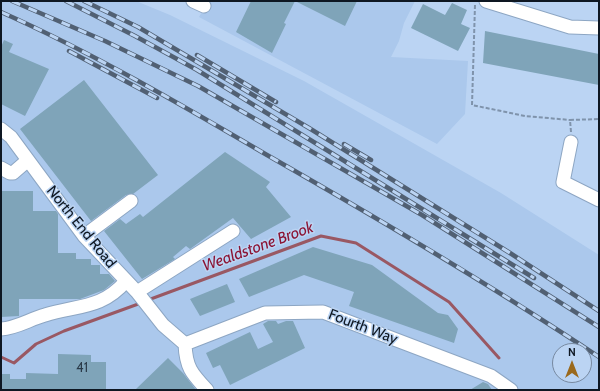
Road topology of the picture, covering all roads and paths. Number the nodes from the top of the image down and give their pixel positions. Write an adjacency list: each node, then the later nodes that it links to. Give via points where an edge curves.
1 (476, 1): 5 (path, via 472,105 525,116)
2 (486, 1): 3 (street, via 570,27)
3 (599, 28)
4 (599, 119): 5 (path)
5 (570, 120): 7 (path)
6 (2, 129): 8 (street, North End Road)
7 (571, 142): 10 (street, via 563,182)
8 (28, 160): 9 (street, via 10,174); 13 (street, North End Road)
9 (1, 168)
10 (599, 200)
11 (130, 201): 13 (street)
12 (233, 231): 15 (street)
13 (84, 236): 14 (street, North End Road)
14 (126, 281): 15 (street, North End Road); 16 (street, via 118,291 99,303 45,315 15,327)
15 (137, 292): 17 (street, North End Road, via 163,325)
16 (1, 329)
17 (185, 344): 18 (street, via 186,362 196,379); 19 (street, Fourth Way, via 265,313 323,312 491,376)
18 (207, 390)
19 (511, 390)

